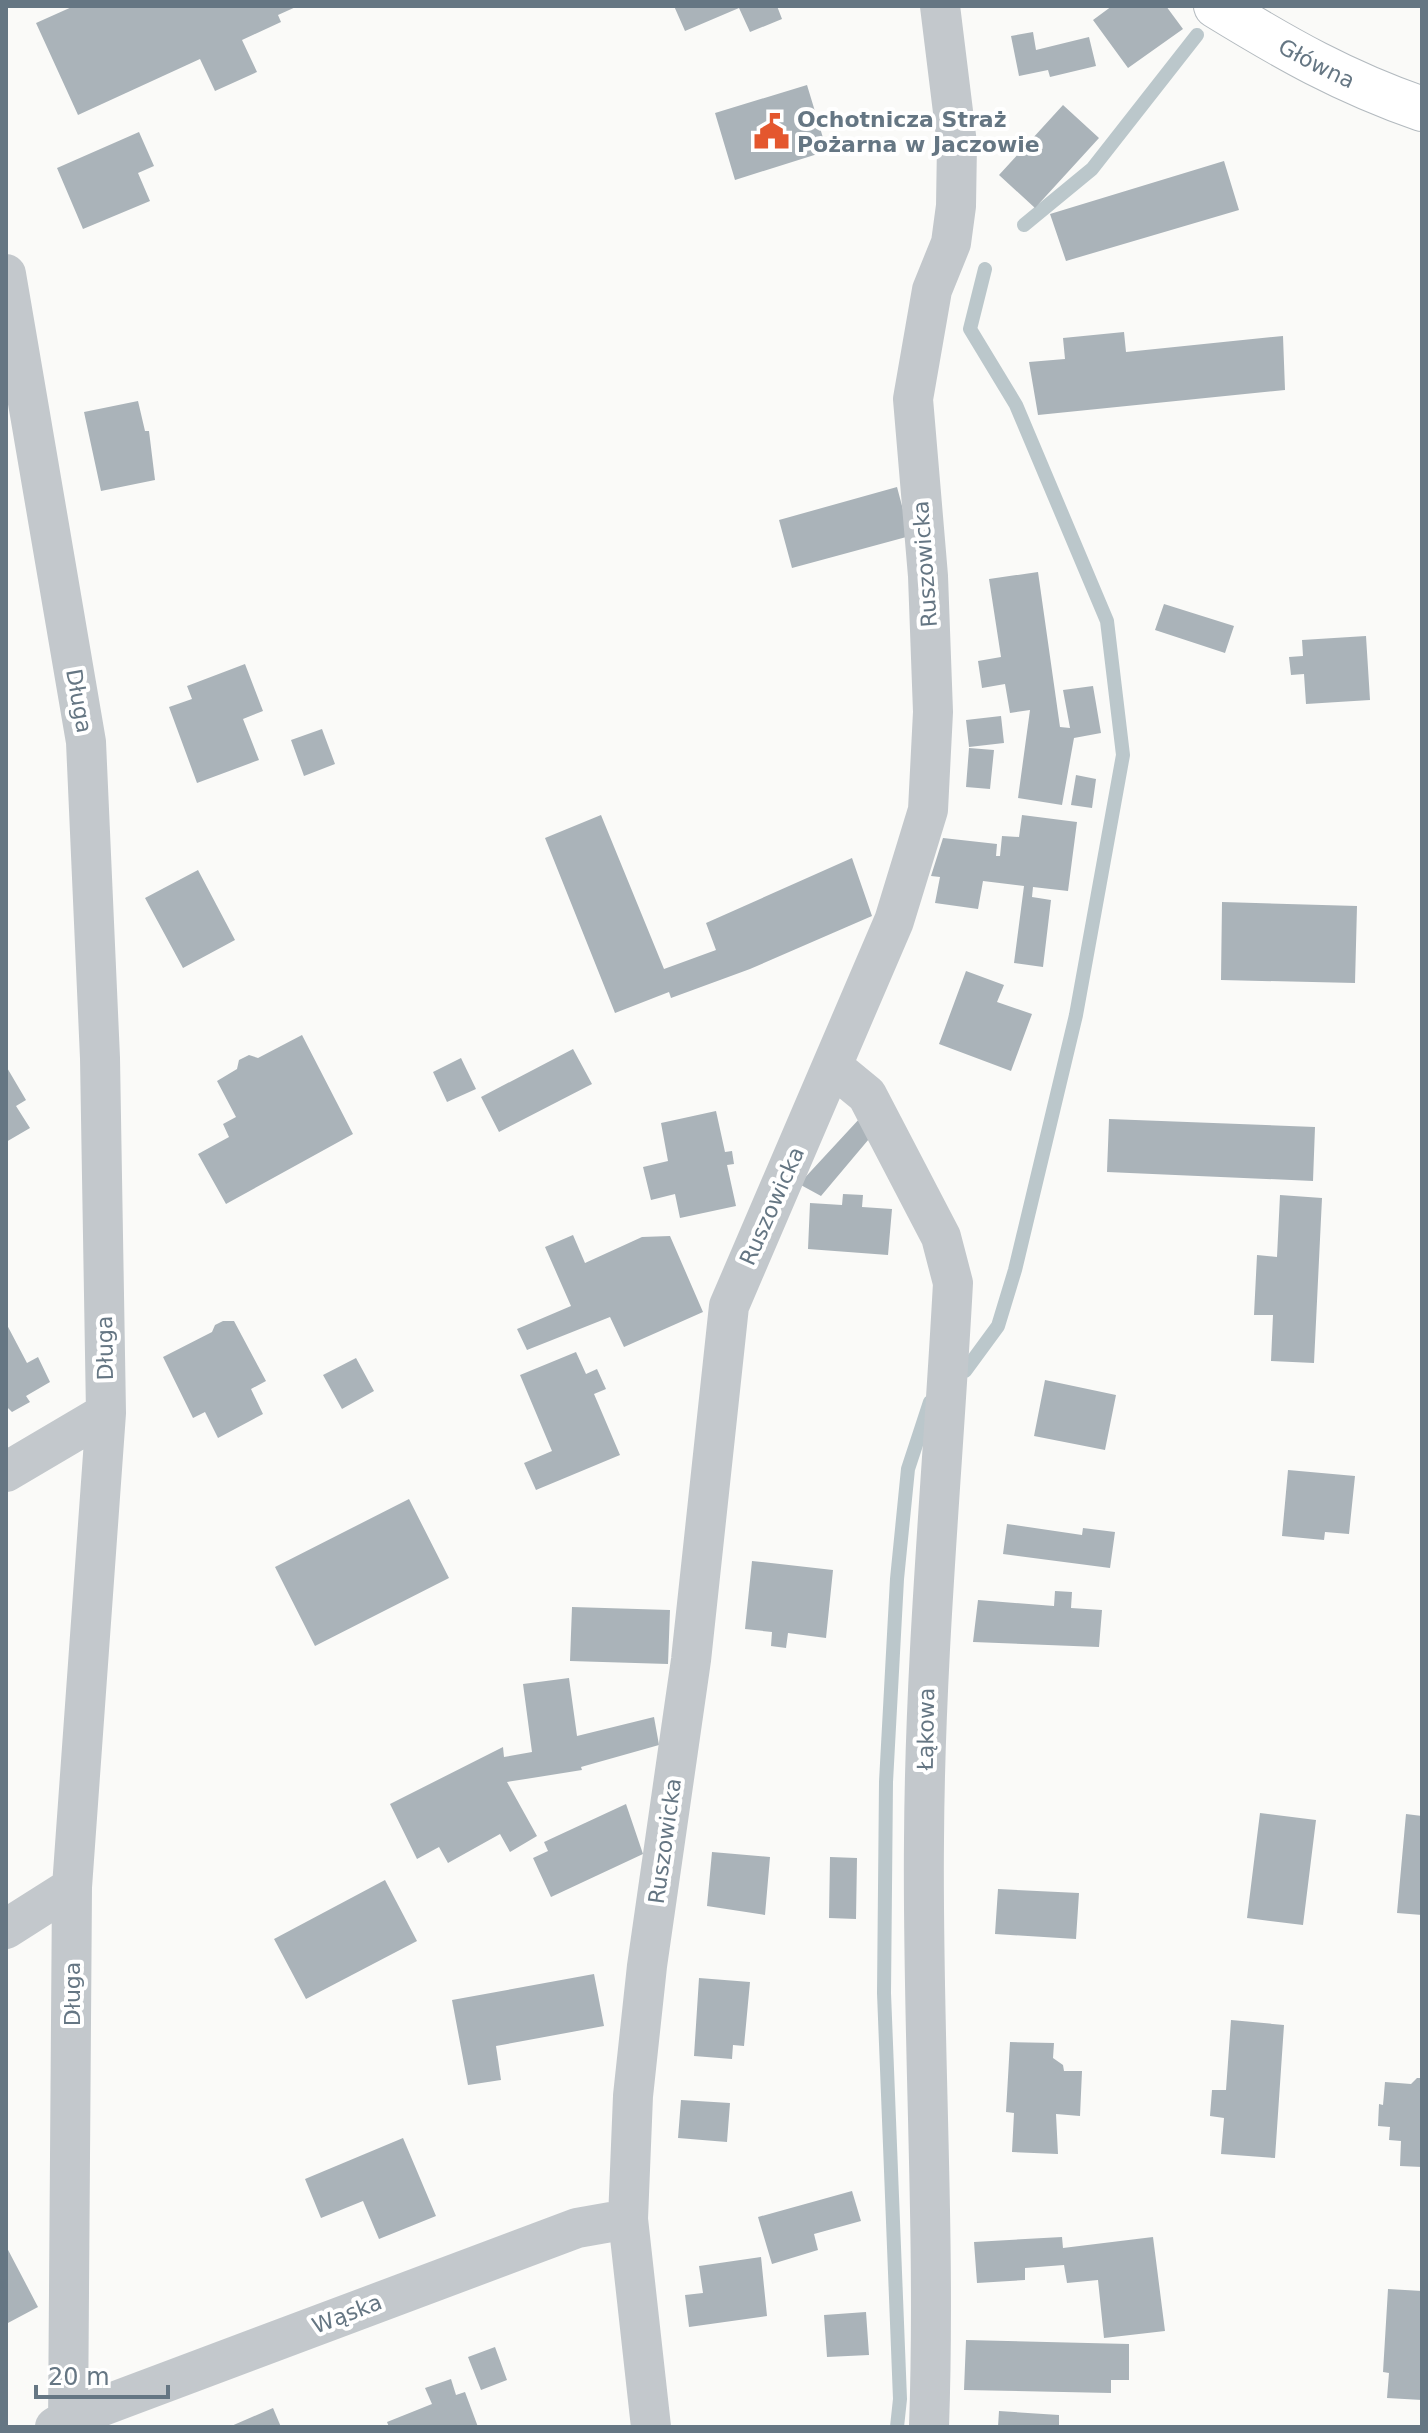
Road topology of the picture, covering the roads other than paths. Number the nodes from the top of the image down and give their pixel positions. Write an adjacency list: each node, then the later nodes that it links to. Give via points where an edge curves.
1 (940, 6): 5 (street, Ruszowicka, via 957,144 956,206 951,243 932,290 913,399 933,712 928,810 894,921)
2 (1216, 6): 3 (street, Główna, via 1310,63)
3 (1422, 109)
4 (6, 274): 6 (street, Długa, via 86,742 100,1058)
5 (833, 1067): 10 (street, Ruszowicka, via 729,1306 691,1660 647,1966 633,2096); 13 (street, Łąkowa, via 867,1095 941,1237 953,1283 927,1675 924,1812)
6 (106, 1413): 7 (street); 8 (street, Długa)
7 (6, 1472)
8 (72, 1887): 9 (street); 11 (street, Długa)
9 (6, 1929)
10 (628, 2219): 11 (street, Wąska, via 577,2228); 12 (street, Ruszowicka)
11 (64, 2424)
12 (651, 2427)
13 (929, 2427)

